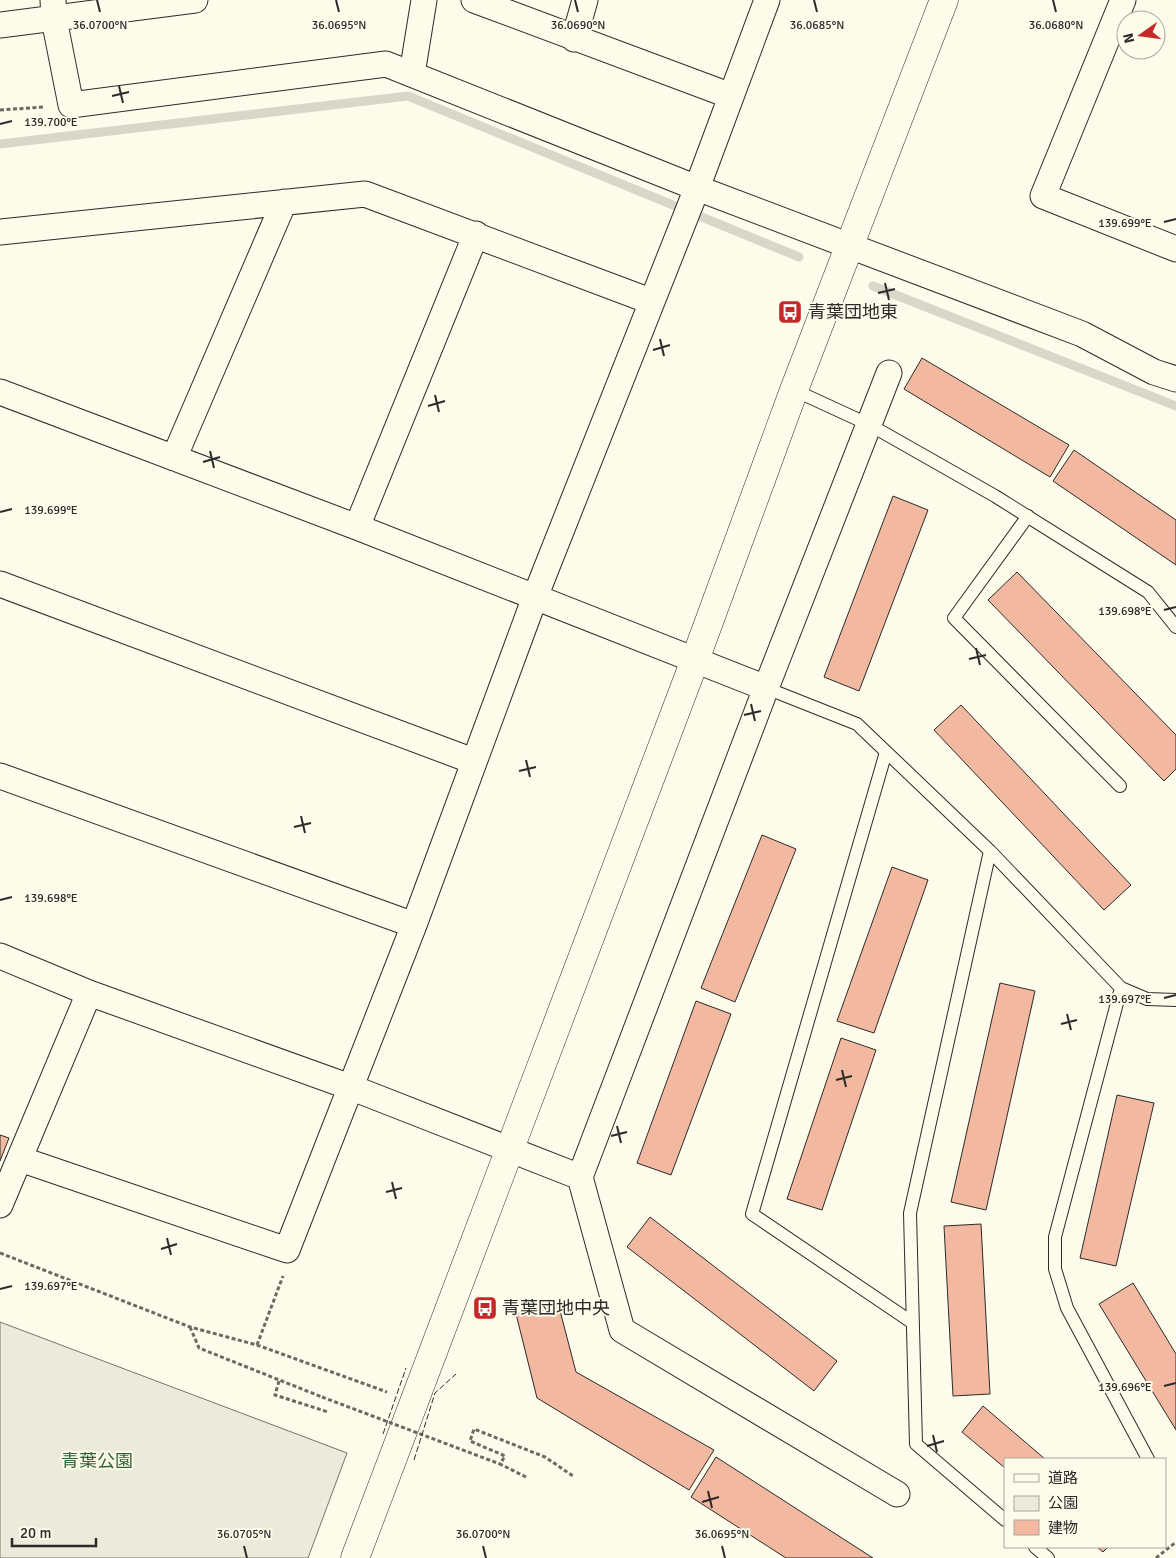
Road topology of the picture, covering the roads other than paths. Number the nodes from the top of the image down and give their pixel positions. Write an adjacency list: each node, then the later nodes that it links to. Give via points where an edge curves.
1 (195, 0): 8 (street)
2 (424, 0): 11 (street)
3 (474, 0): 10 (street)
4 (585, 0): 10 (street)
5 (767, 0): 12 (street)
6 (944, 0): 17 (street)
7 (1123, 0): 18 (street, via 1043,196)
8 (53, 9): 9 (street); 11 (street, via 71,105 386,64)
9 (0, 24)
10 (574, 39): 12 (street)
11 (412, 74): 13 (street)
12 (730, 96): 13 (street)
13 (697, 188): 17 (street); 19 (street)
14 (284, 202): 15 (street); 16 (street, via 365,194); 25 (street)
15 (0, 232)
16 (476, 234): 19 (street); 27 (street)
17 (851, 247): 21 (street, via 1082,334); 22 (street)
18 (1176, 249)
19 (650, 301): 29 (street)
20 (889, 372): 24 (street)
21 (1176, 380)
22 (794, 390): 24 (lane); 31 (street)
23 (0, 392): 25 (street)
24 (870, 426): 26 (lane); 32 (street)
25 (174, 458): 27 (street)
26 (1028, 516): 30 (lane, via 1148,592); 36 (lane, via 954,618)
27 (357, 528): 29 (street)
28 (0, 584): 34 (street)
29 (535, 597): 31 (street); 34 (street)
30 (1176, 628)
31 (695, 660): 32 (street); 44 (street)
32 (766, 688): 33 (lane, via 856,724); 46 (street)
33 (886, 752): 37 (lane); 48 (lane, via 752,1214)
34 (473, 761): 38 (street)
35 (0, 776): 38 (street)
36 (1120, 786)
37 (990, 851): 40 (lane); 48 (lane, via 910,1213)
38 (414, 925): 43 (street)
39 (0, 956): 41 (street)
40 (1121, 988): 42 (lane, via 1147,999); 49 (lane, via 1055,1237 1055,1269 1067,1308)
41 (89, 993): 43 (street); 45 (street)
42 (1176, 1000)
43 (350, 1087): 44 (street); 45 (street, via 286,1250)
44 (510, 1150): 46 (street); 53 (street)
45 (20, 1159): 47 (street)
46 (580, 1177): 50 (street, via 622,1330)
47 (0, 1205)
48 (913, 1323): 51 (lane, via 916,1444)
49 (1147, 1458)
50 (898, 1494)
51 (1004, 1519)
52 (1037, 1548): 54 (lane)
53 (355, 1558)
54 (1048, 1558)

